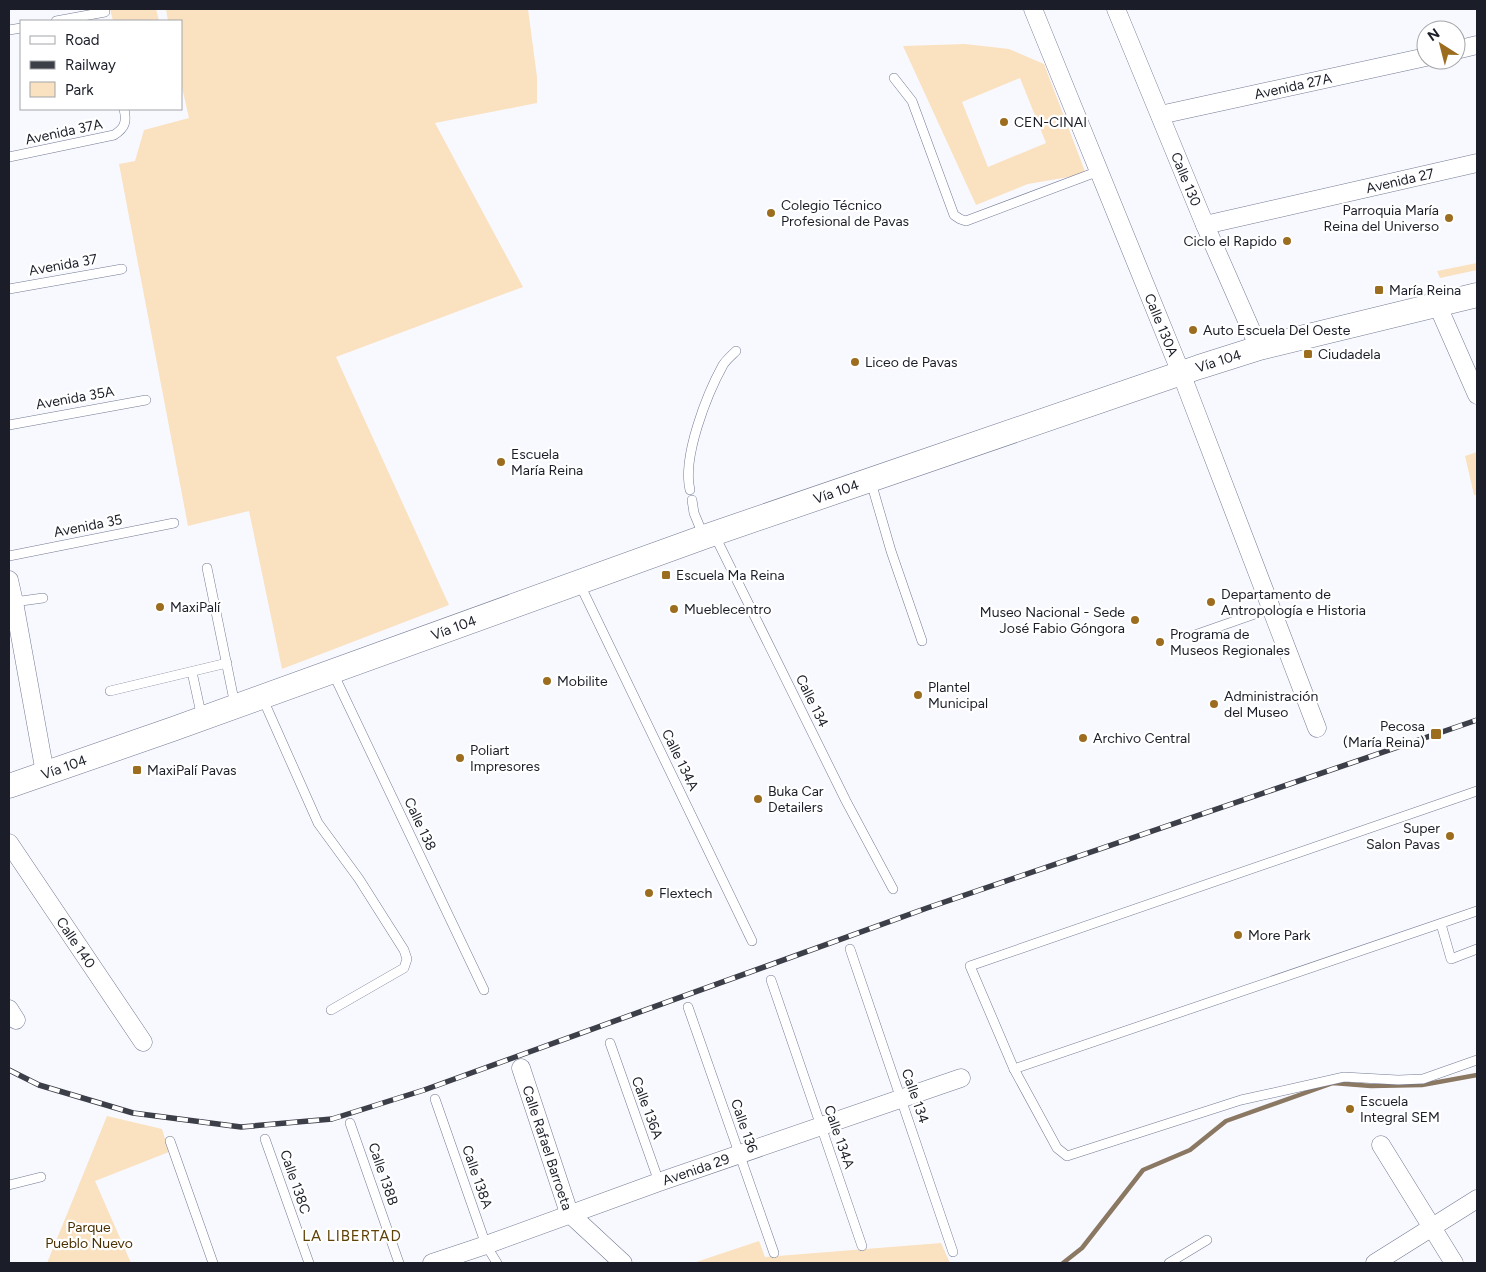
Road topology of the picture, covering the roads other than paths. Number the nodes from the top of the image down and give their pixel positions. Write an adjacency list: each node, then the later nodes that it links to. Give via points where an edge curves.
1 (1033, 9): 11 (street, Calle 130A)
2 (1116, 9): 8 (street, Calle 130)
3 (105, 10): 4 (lane)
4 (60, 20)
5 (1416, 59): 8 (street, Avenida 27A)
6 (894, 78): 11 (lane, via 912,101 954,215 960,219 966,220)
7 (124, 110): 9 (lane, Avenida 37A, via 123,129 114,135)
8 (1160, 115): 12 (street, Calle 130)
9 (9, 157)
10 (1477, 163): 12 (street, Avenida 27)
11 (1099, 171): 19 (street, Calle 130A)
12 (1205, 225): 17 (street, Calle 130)
13 (122, 269): 14 (lane, Avenida 37)
14 (9, 289)
15 (1477, 295): 16 (main road, Vía 104)
16 (1438, 304): 17 (main road, Vía 104); 20 (street)
17 (1259, 348): 19 (main road, Vía 104)
18 (736, 351): 24 (lane, via 724,363 705,406 689,456)
19 (1181, 373): 23 (main road, Vía 104); 34 (street, Calle 130A)
20 (1477, 395)
21 (146, 400): 22 (lane, Avenida 35A)
22 (9, 424)
23 (873, 480): 27 (main road, Vía 104); 36 (lane, via 891,551)
24 (690, 490)
25 (692, 500): 27 (lane, Calle 134, via 694,513)
26 (174, 523): 28 (lane, Avenida 35)
27 (709, 532): 38 (main road, Vía 104); 50 (lane, Calle 134)
28 (9, 556)
29 (207, 568): 37 (lane)
30 (9, 580): 33 (street)
31 (583, 592): 53 (lane, Calle 134A)
32 (42, 598): 33 (lane)
33 (14, 602): 45 (street)
34 (1272, 608): 35 (lane); 44 (street, Calle 130A)
35 (1192, 636)
36 (922, 641)
37 (228, 664): 39 (lane); 42 (lane)
38 (332, 671): 41 (main road, Vía 104); 57 (lane, Calle 138)
39 (192, 672): 40 (lane); 43 (lane)
40 (110, 691)
41 (262, 696): 42 (main road, Vía 104); 59 (lane, via 318,823 359,879 407,958 404,968)
42 (236, 706): 43 (main road, Vía 104)
43 (202, 718): 45 (main road, Vía 104)
44 (1317, 728)
45 (45, 769): 46 (main road, Vía 104); 47 (main road, Vía 104)
46 (9, 778)
47 (9, 786)
48 (1477, 791): 64 (lane, via 970,966)
49 (9, 843): 60 (street, Calle 140)
50 (893, 889)
51 (1477, 911): 52 (lane)
52 (1441, 924): 54 (lane, via 1450,959); 64 (lane)
53 (752, 941)
54 (1477, 949)
55 (850, 950): 66 (lane, Calle 134)
56 (771, 980): 69 (lane, Calle 134A)
57 (484, 990)
58 (688, 1007): 73 (lane, Calle 136)
59 (331, 1010)
60 (143, 1042)
61 (610, 1043): 75 (lane, Calle 136A)
62 (1477, 1060): 64 (lane, via 1423,1079 1344,1077 1241,1100 1067,1156 1056,1148)
63 (521, 1068): 78 (street, Calle Rafael Barroeta)
64 (1014, 1069)
65 (961, 1078): 66 (street, Avenida 29)
66 (901, 1098): 69 (street, Avenida 29); 83 (lane, Calle 134)
67 (435, 1099): 81 (lane, Calle 138A)
68 (350, 1123): 87 (lane, Calle 138B)
69 (820, 1126): 73 (street, Avenida 29); 82 (lane, Calle 134A)
70 (265, 1139): 86 (lane, Calle 138C)
71 (170, 1141): 85 (lane)
72 (1381, 1145): 79 (street)
73 (740, 1154): 75 (street, Avenida 29); 84 (lane, Calle 136)
74 (41, 1177): 76 (lane)
75 (659, 1182): 78 (street, Avenida 29)
76 (9, 1186)
77 (1477, 1199): 79 (street)
78 (569, 1213): 81 (street, Avenida 29); 90 (street, Calle Rafael Barroeta)
79 (1432, 1228): 92 (street); 93 (street)
80 (1207, 1240): 91 (lane)
81 (486, 1245): 88 (street, Avenida 29); 89 (lane, Calle 138A)
82 (862, 1246)
83 (954, 1252)
84 (774, 1253)
85 (213, 1263)
86 (309, 1263)
87 (399, 1263)
88 (432, 1263)
89 (497, 1263)
90 (623, 1263)
91 (1169, 1263)
92 (1375, 1263)
93 (1454, 1263)

